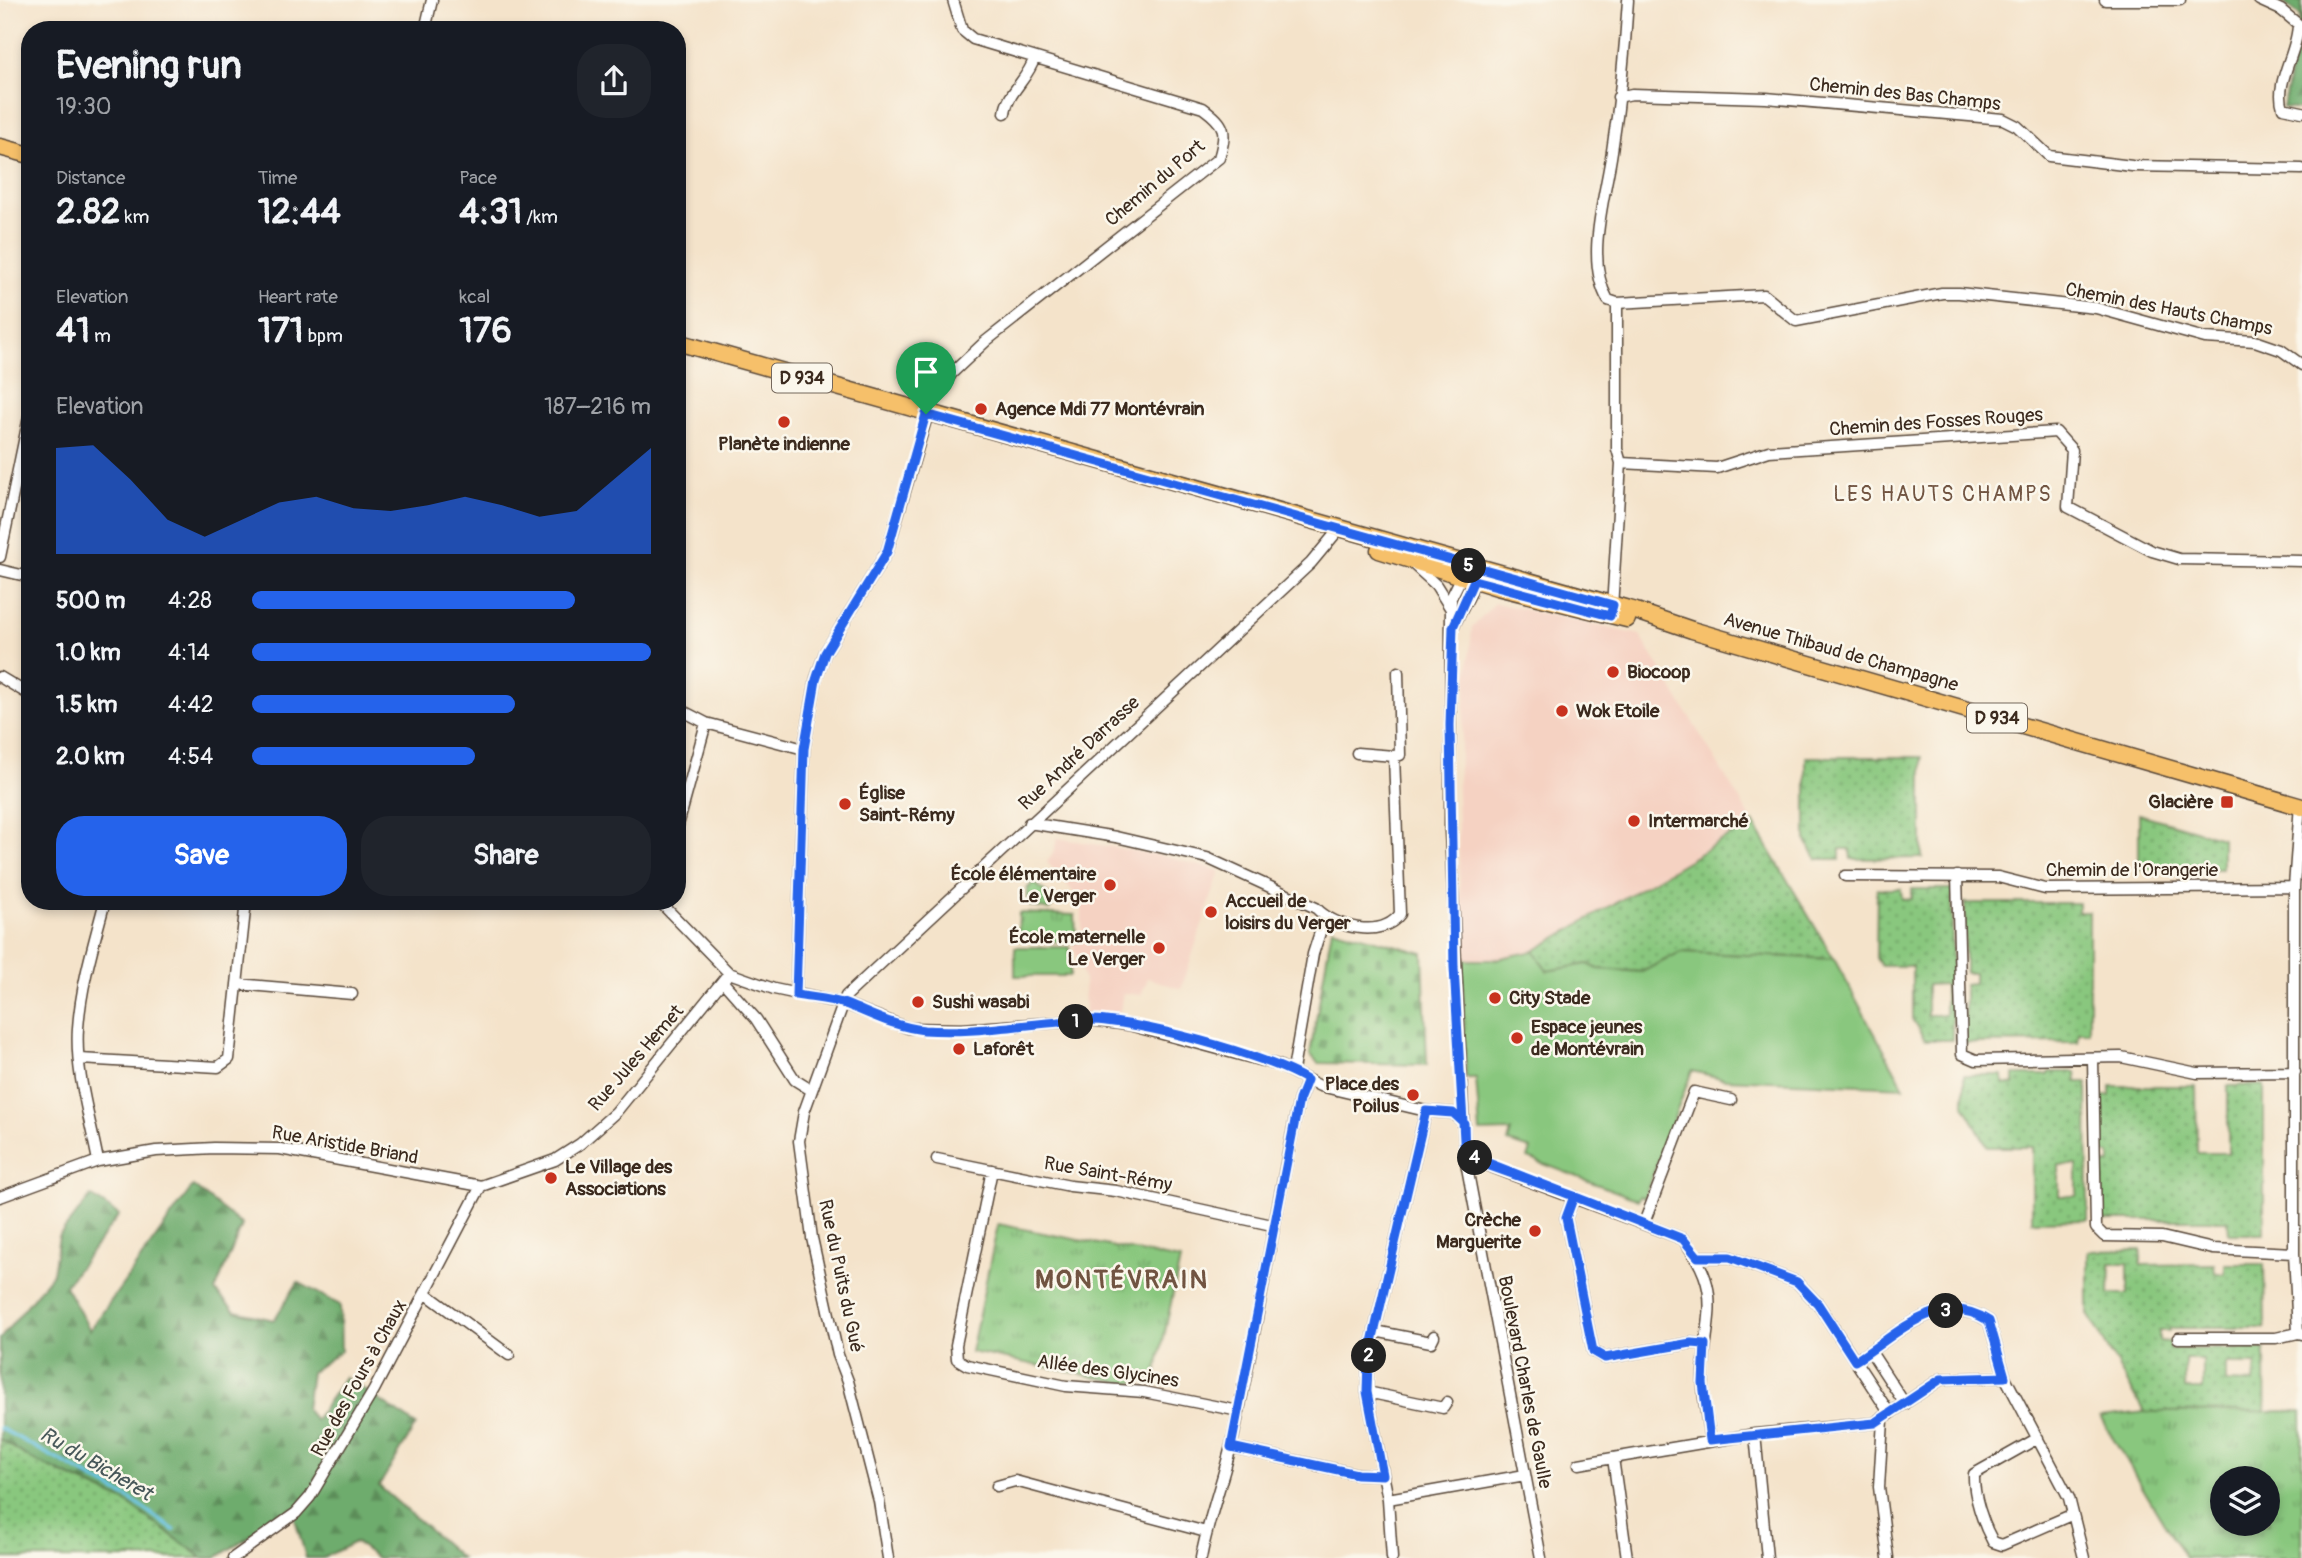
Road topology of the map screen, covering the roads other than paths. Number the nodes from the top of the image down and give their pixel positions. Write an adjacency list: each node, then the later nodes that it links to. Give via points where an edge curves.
1 (432, 0): 7 (street)
2 (953, 0): 8 (street, Chemin du Port, via 962,30 973,39)
3 (1628, 0): 9 (street)
4 (2105, 0): 5 (street)
5 (2180, 0)
6 (2259, 0): 11 (street, via 2298,24 2298,41 2279,96 2283,108)
7 (427, 21)
8 (1034, 58): 10 (street, via 1027,77 1006,102); 18 (street, Chemin du Port, via 1203,108 1218,121 1225,136 1219,158 986,341 938,390)
9 (1618, 97): 14 (street, Chemin des Bas Champs, via 1766,98 2003,119 2049,156 2132,166); 15 (street, via 1600,206 1599,252 1600,286 1608,300)
10 (1005, 113)
11 (2302, 113)
12 (0, 147): 13 (main road)
13 (21, 153)
14 (2302, 169)
15 (1617, 303): 17 (street, Chemin des Hauts Champs, via 1764,295 1796,321 1959,293 2096,308 2205,338 2255,341 2281,350); 20 (street, via 1617,449)
16 (686, 345): 18 (main road, Avenue Thibaud de Champagne / D 934)
17 (2302, 365)
18 (926, 414): 21 (main road, Avenue Thibaud de Champagne / D 934); 36 (street, via 887,552 825,653)
19 (21, 456): 22 (street)
20 (1621, 463): 24 (street, Chemin des Fosses Rouges, via 1717,468 1769,451 2056,432 2072,450 2068,507 2152,551 2179,559); 29 (street)
21 (1337, 532): 23 (main road, Avenue Thibaud de Champagne); 26 (main road, Avenue Thibaud de Champagne / D 934); 41 (street, Rue André Darrasse, via 1311,562)
22 (0, 557)
23 (1409, 559): 26 (main road, Avenue Thibaud de Champagne); 28 (street, Boulevard Charles de Gaulle, via 1436,585)
24 (2302, 561)
25 (0, 570): 27 (street)
26 (1469, 574): 28 (street, Boulevard Charles de Gaulle, via 1451,598); 29 (main road, Avenue Thibaud de Champagne / D 934); 30 (street, Boulevard Charles de Gaulle)
27 (21, 576)
28 (1451, 609): 30 (street, Boulevard Charles de Gaulle)
29 (1611, 610): 40 (main road, Avenue Thibaud de Champagne / D 934)
30 (1453, 627): 62 (street, Boulevard Charles de Gaulle, via 1450,831)
31 (1398, 672): 38 (street, via 1401,755)
32 (0, 677): 33 (street)
33 (21, 690)
34 (686, 713): 35 (street)
35 (706, 723): 36 (street); 39 (street)
36 (804, 749): 52 (street)
37 (1357, 753): 38 (street)
38 (1394, 756): 48 (street, via 1400,914 1393,924 1378,930)
39 (686, 796)
40 (2301, 805): 44 (street)
41 (1029, 823): 48 (street, via 1207,858 1316,908); 53 (street, Rue André Darrasse, via 846,996)
42 (1845, 876): 43 (street, Chemin de l'Orangerie)
43 (1957, 876): 44 (street, Chemin de l'Orangerie, via 1998,877 2045,889); 54 (street, via 1962,1054 1976,1060)
44 (2294, 887): 57 (street)
45 (103, 910): 55 (street, via 80,1012)
46 (245, 910): 50 (street)
47 (667, 910): 49 (street)
48 (1325, 917): 56 (street, via 1313,954)
49 (726, 977): 52 (street); 59 (street, via 794,1080); 67 (street, Rue Jules Hemet, via 616,1112 580,1144 555,1160)
50 (237, 984): 51 (street); 55 (street, via 229,1059 224,1065)
51 (352, 994)
52 (796, 995): 53 (street)
53 (845, 1004): 56 (street, via 889,1022 927,1030 1090,1020 1129,1025); 59 (street, Rue du Puits du Gué)
54 (2094, 1058): 57 (street, via 2121,1057 2197,1073); 72 (street, via 2096,1228 2104,1236 2162,1237 2213,1249)
55 (80, 1059): 65 (street)
56 (1293, 1070): 58 (street)
57 (2295, 1072): 72 (street)
58 (1307, 1080): 61 (street); 71 (street)
59 (811, 1090): 102 (street, Rue du Puits du Gué, via 799,1141 812,1238 838,1355 879,1501)
60 (1731, 1100): 70 (street, via 1694,1092)
61 (1426, 1111): 62 (street, via 1453,1113); 75 (street)
62 (1464, 1123): 63 (street, Boulevard Charles de Gaulle)
63 (1465, 1157): 68 (street); 96 (street, Boulevard Charles de Gaulle)
64 (937, 1159): 66 (street, Rue Saint-Rémy)
65 (99, 1161): 67 (street, Rue Aristide Briand, via 156,1151 280,1149); 69 (street, Rue Aristide Briand)
66 (992, 1170): 71 (street, Rue Saint-Rémy); 87 (street, Allée des Glycines, via 956,1345 957,1359 967,1366 1066,1387 1144,1392)
67 (481, 1186): 74 (street, Rue des Fours à Chaux)
68 (1574, 1196): 70 (street); 79 (street, via 1566,1218 1593,1351 1605,1358)
69 (0, 1197)
70 (1644, 1223): 73 (street, via 1683,1239)
71 (1272, 1225): 87 (street, via 1267,1277)
72 (2294, 1253): 76 (street)
73 (1698, 1257): 79 (street, via 1711,1301); 82 (street, via 1730,1257 1797,1282 1818,1304)
74 (425, 1293): 81 (street); 101 (street, Rue des Fours à Chaux, via 310,1497 296,1513)
75 (1375, 1331): 77 (street, via 1431,1342); 84 (street)
76 (2300, 1334): 78 (street)
77 (1434, 1336)
78 (2178, 1338)
79 (1705, 1344): 91 (street, via 1703,1383)
80 (1871, 1352): 82 (street); 83 (street, via 1933,1310 1979,1314 1989,1321); 86 (street)
81 (509, 1355)
82 (1855, 1361): 88 (street)
83 (2005, 1377): 86 (street, via 1941,1379); 90 (street)
84 (1367, 1392): 85 (street, via 1443,1408); 95 (street)
85 (1447, 1402)
86 (1905, 1404): 88 (street)
87 (1239, 1411): 92 (street)
88 (1887, 1417): 89 (street); 108 (street, via 1880,1487)
89 (1755, 1434): 91 (street); 107 (street)
90 (2038, 1438): 99 (street, via 2069,1498); 99 (street, via 1974,1474 1989,1535 2002,1545)
91 (1710, 1440): 93 (street)
92 (1231, 1447): 95 (street, via 1357,1474); 100 (street)
93 (1613, 1458): 94 (street); 106 (street)
94 (1579, 1464)
95 (1383, 1475): 98 (street)
96 (1525, 1475): 98 (street); 105 (street, Boulevard Charles de Gaulle)
97 (997, 1486): 100 (street, via 1015,1481)
98 (1388, 1499): 104 (street)
99 (2071, 1516): 109 (street)
100 (1206, 1532): 103 (street)
101 (233, 1558)
102 (888, 1558)
103 (1201, 1558)
104 (1392, 1558)
105 (1541, 1558)
106 (1627, 1558)
107 (1767, 1558)
108 (1888, 1558)
109 (2084, 1558)

